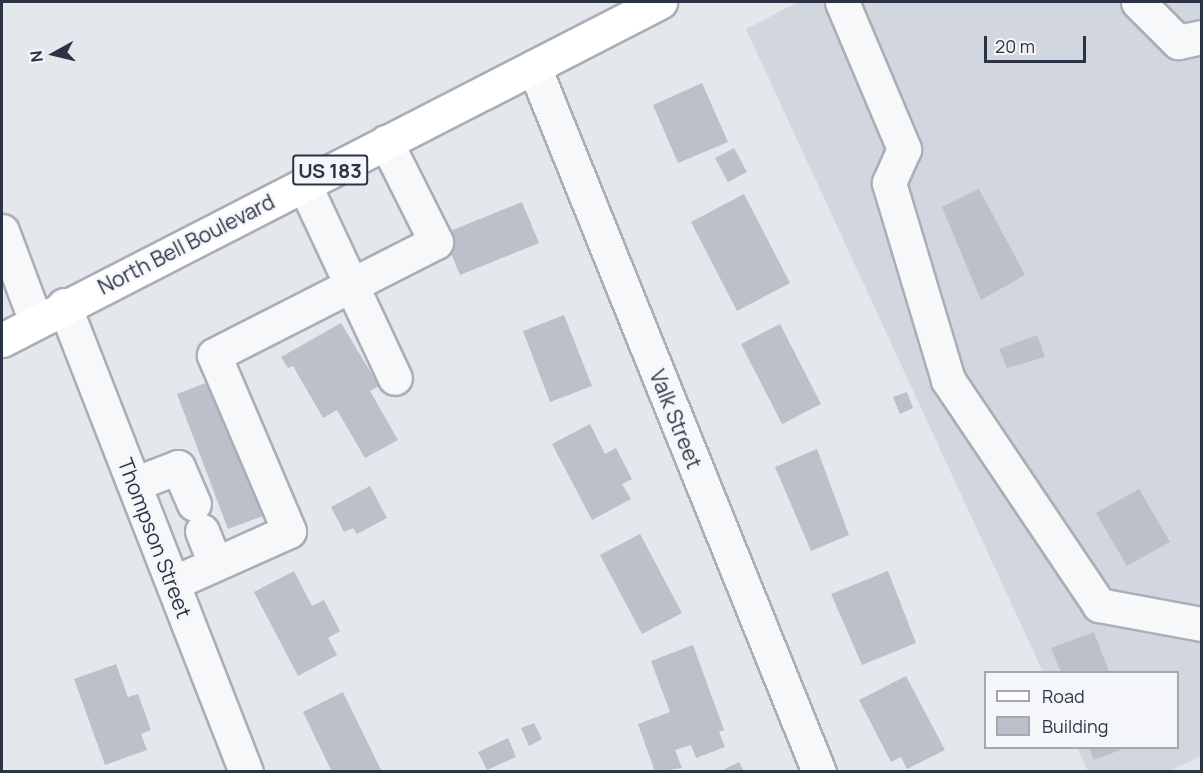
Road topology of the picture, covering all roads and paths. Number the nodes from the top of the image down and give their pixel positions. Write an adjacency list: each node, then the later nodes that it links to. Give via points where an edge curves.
1 (660, 2): 5 (main road, North Bell Boulevard / US 183)
2 (842, 2): 17 (street, via 904,149 889,183 948,380 1099,605)
3 (1138, 2): 4 (street, via 1178,42)
4 (1202, 37)
5 (534, 67): 6 (main road, North Bell Boulevard / US 183); 19 (street, Valk Street)
6 (386, 142): 7 (main road, North Bell Boulevard / US 183); 9 (street, via 436,242)
7 (304, 184): 9 (street); 10 (main road, North Bell Boulevard / US 183)
8 (2, 231): 11 (street)
9 (354, 284): 13 (street); 15 (street, via 214,355 289,531)
10 (64, 305): 11 (main road, North Bell Boulevard / US 183); 14 (street, Thompson Street)
11 (36, 322): 12 (main road, North Bell Boulevard / US 183)
12 (2, 340)
13 (395, 378)
14 (134, 484): 15 (street, via 178,466); 16 (street, Thompson Street)
15 (215, 564): 16 (street)
16 (173, 583): 18 (street, Thompson Street)
17 (1202, 624)
18 (246, 771)
19 (819, 771)

